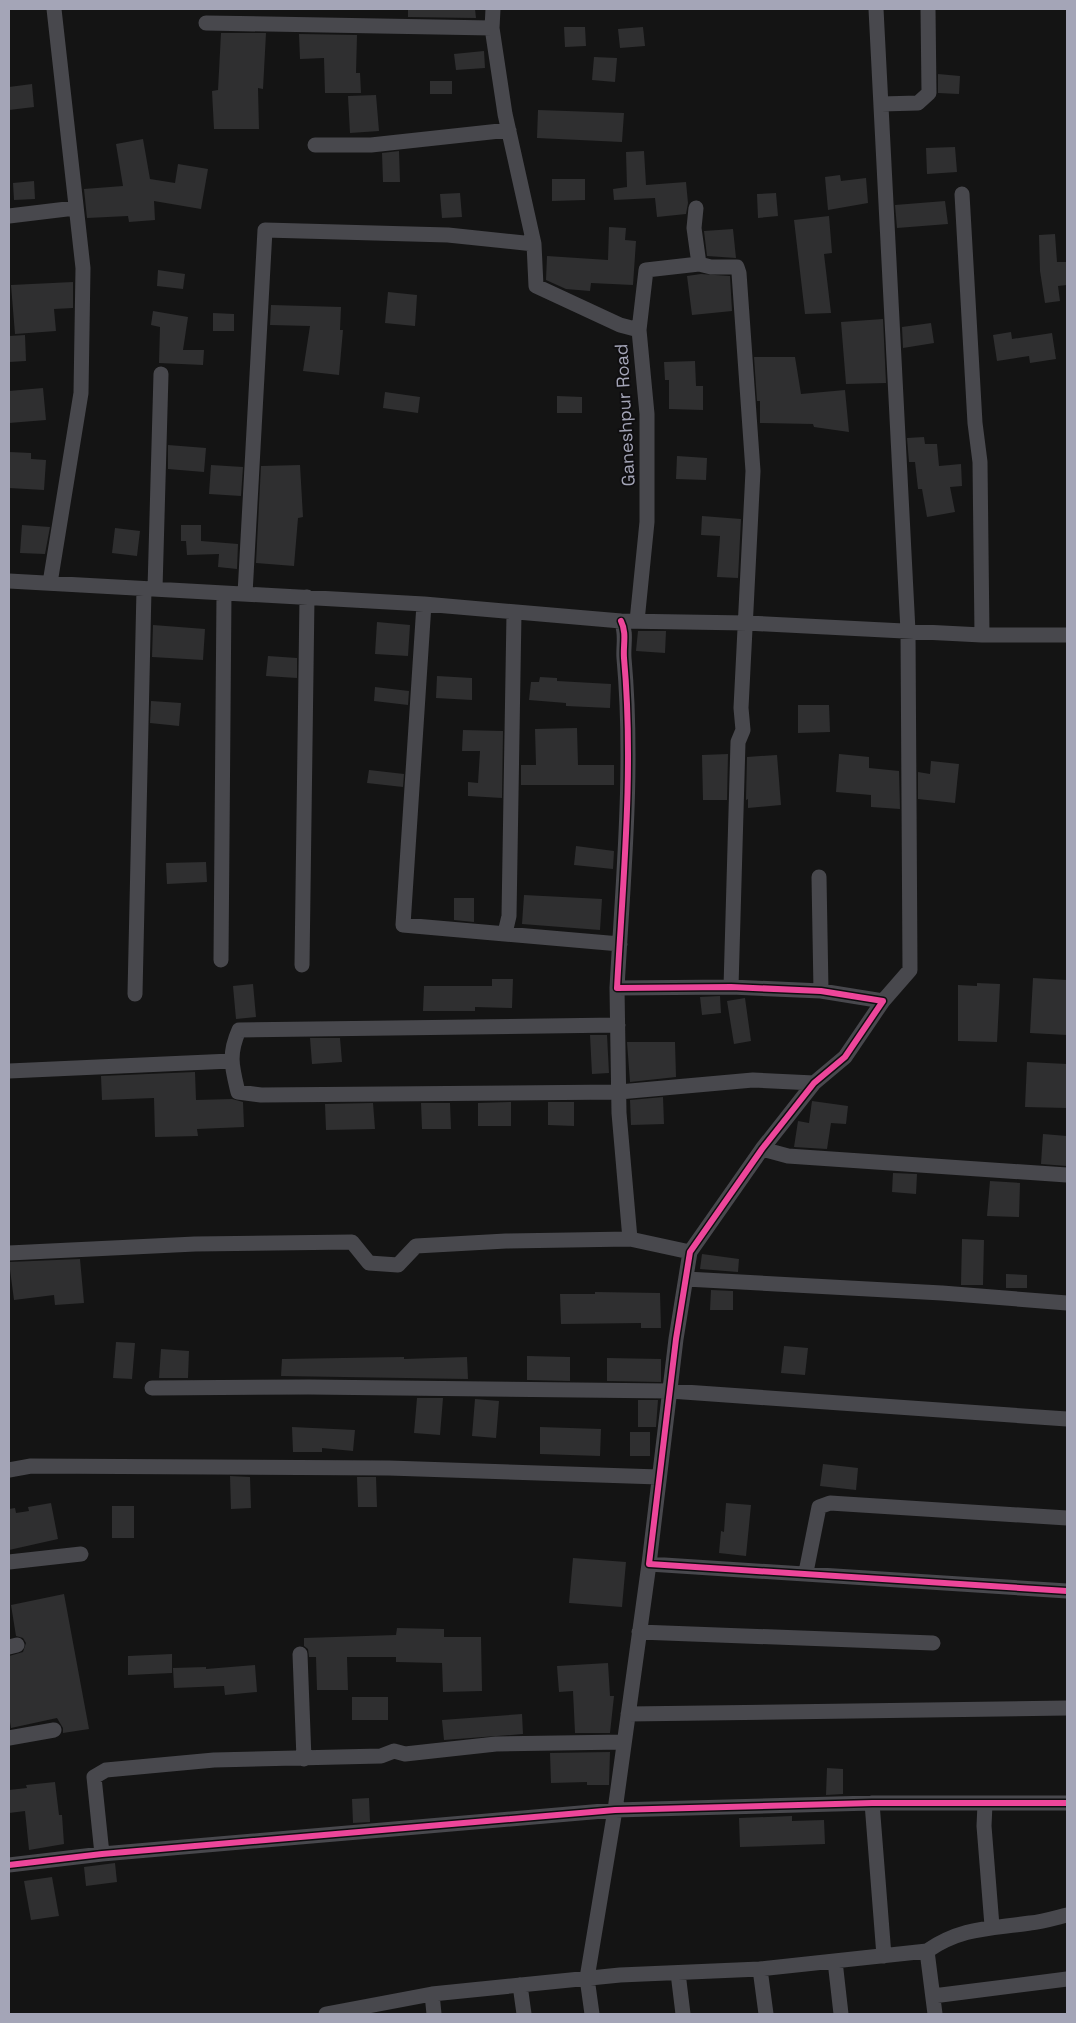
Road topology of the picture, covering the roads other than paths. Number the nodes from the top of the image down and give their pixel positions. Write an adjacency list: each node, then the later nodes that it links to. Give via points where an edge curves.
1 (54, 9): 11 (street)
2 (493, 9): 6 (street, Ganeshpur Road)
3 (876, 9): 7 (street)
4 (928, 9): 7 (street, via 929,93 918,103)
5 (206, 23): 6 (street)
6 (492, 28): 8 (street, Ganeshpur Road)
7 (880, 104): 29 (street)
8 (509, 130): 9 (street, via 371,145); 14 (street, Ganeshpur Road)
9 (315, 145)
10 (962, 194): 30 (street, via 980,462)
11 (75, 208): 13 (street); 19 (street, via 83,268 81,393)
12 (696, 208): 15 (street, via 694,228)
13 (9, 216)
14 (534, 244): 16 (street, Ganeshpur Road, via 536,286 620,325); 22 (street, via 448,235 265,230)
15 (699, 264): 16 (street, via 646,270); 28 (street, via 736,267 739,273 753,471)
16 (640, 330): 27 (street, Ganeshpur Road, via 647,414 647,522)
17 (161, 374): 20 (street)
18 (9, 581): 19 (street)
19 (50, 583): 20 (street)
20 (150, 589): 21 (street); 40 (street)
21 (224, 593): 22 (street); 35 (street)
22 (245, 594): 23 (street)
23 (307, 597): 24 (street); 36 (street)
24 (424, 604): 25 (street); 33 (street, via 403,925)
25 (514, 613): 26 (street); 33 (street, via 509,916)
26 (621, 621): 27 (street); 34 (street, via 626,629 623,648 627,688 628,789)
27 (637, 621): 28 (street)
28 (747, 623): 29 (street); 37 (street, via 741,708 743,730 738,742)
29 (908, 631): 30 (street); 41 (street, via 910,970)
30 (982, 635): 31 (street)
31 (1067, 635)
32 (819, 877): 39 (street)
33 (505, 933): 34 (street)
34 (620, 944): 38 (street)
35 (221, 960)
36 (302, 965)
37 (730, 987): 38 (street); 39 (street)
38 (617, 988): 42 (street)
39 (822, 991): 41 (street)
40 (135, 994)
41 (883, 1001): 45 (street, via 845,1057)
42 (618, 1025): 43 (street, via 239,1030 232,1046); 46 (street)
43 (231, 1061): 44 (street); 46 (street, via 238,1092 261,1095)
44 (9, 1071)
45 (814, 1083): 46 (street, via 753,1080); 47 (street)
46 (618, 1092): 49 (street)
47 (762, 1150): 48 (street, via 788,1156); 50 (street)
48 (1067, 1175)
49 (630, 1238): 50 (street); 51 (street, via 416,1246 398,1265 369,1263 352,1242 195,1244)
50 (690, 1252): 52 (street)
51 (9, 1253)
52 (686, 1279): 53 (street); 55 (street)
53 (1067, 1303)
54 (152, 1388): 55 (street, via 309,1386)
55 (670, 1391): 56 (street); 58 (street)
56 (1067, 1419)
57 (9, 1470): 58 (street, via 31,1466 389,1468)
58 (659, 1477): 62 (street)
59 (1067, 1518): 63 (street, via 830,1503 819,1507)
60 (81, 1554): 61 (street)
61 (9, 1562)
62 (649, 1564): 63 (street); 65 (street)
63 (806, 1572): 64 (street)
64 (1067, 1591)
65 (640, 1632): 66 (street); 69 (street)
66 (933, 1643)
67 (300, 1654): 73 (street)
68 (1067, 1708): 69 (street)
69 (628, 1714): 72 (street)
70 (54, 1730): 71 (street)
71 (9, 1738)
72 (624, 1742): 73 (street, via 496,1744 405,1754 394,1752 381,1756); 77 (street)
73 (304, 1759): 78 (street, via 214,1760 106,1770 94,1777)
74 (1067, 1802): 76 (street)
75 (872, 1803): 76 (street); 77 (street); 83 (street)
76 (985, 1804): 81 (street)
77 (615, 1810): 78 (street); 87 (street)
78 (102, 1854): 79 (street)
79 (9, 1865)
80 (1067, 1915): 81 (street, via 1030,1923)
81 (992, 1926): 82 (street, via 945,1939)
82 (928, 1952): 83 (street); 91 (street)
83 (884, 1956): 84 (street)
84 (835, 1961): 85 (street); 98 (street)
85 (760, 1970): 86 (street); 97 (street)
86 (678, 1973): 87 (street); 96 (street)
87 (587, 1978): 89 (street); 95 (street)
88 (1067, 1979): 91 (street)
89 (520, 1985): 90 (street); 94 (street)
90 (432, 1994): 92 (street); 93 (street)
91 (933, 1996): 99 (street)
92 (326, 2014)
93 (434, 2014)
94 (524, 2014)
95 (592, 2014)
96 (683, 2014)
97 (766, 2014)
98 (841, 2014)
99 (935, 2014)

